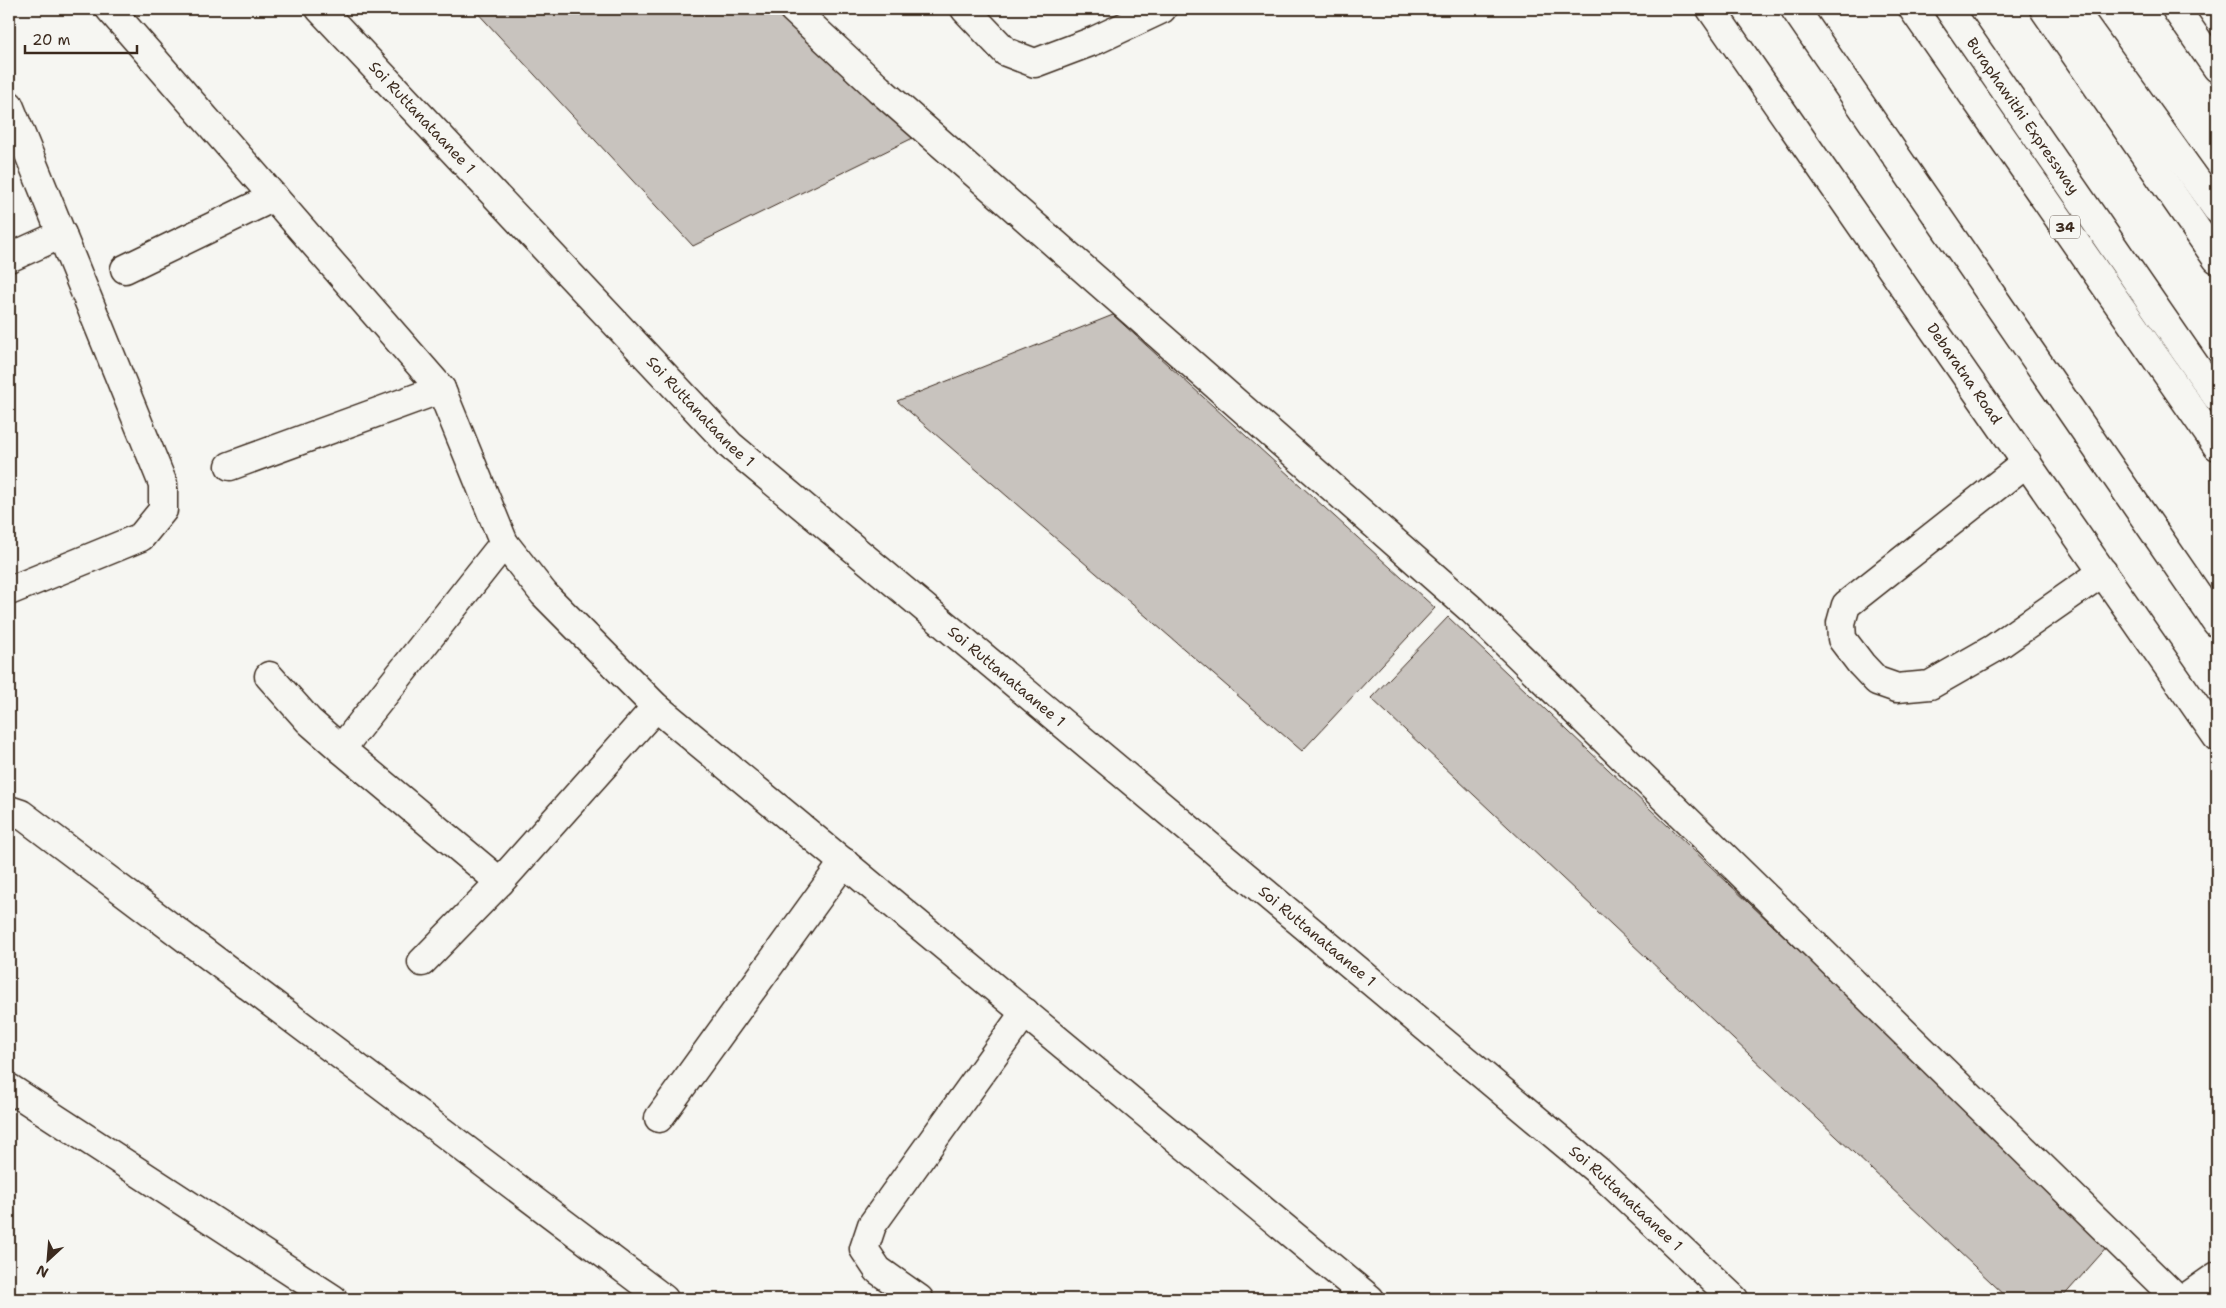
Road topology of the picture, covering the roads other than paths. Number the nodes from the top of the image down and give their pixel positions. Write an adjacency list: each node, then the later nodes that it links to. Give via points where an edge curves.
1 (110, 9): 15 (main road)
2 (320, 9): 46 (main road, Soi Ruttanataanee 1, via 731,446 1599,1172)
3 (793, 9): 47 (main road, via 879,89 1472,610)
4 (964, 9): 5 (main road, via 1006,52 1035,63 1096,40)
5 (1162, 9)
6 (1711, 9): 24 (main road, Debaratna Road)
7 (1794, 9): 29 (main road)
8 (1913, 9): 23 (main road, 34)
9 (1949, 9): 22 (main road, Buraphawithi Expressway)
10 (2044, 9): 19 (main road)
11 (2074, 9): 16 (main road)
12 (2176, 9): 13 (main road)
13 (2217, 68)
14 (9, 105): 17 (main road)
15 (274, 197): 20 (main road); 21 (main road)
16 (2217, 210)
17 (62, 234): 18 (main road); 28 (main road, via 164,484 163,510 141,537)
18 (9, 258)
19 (2217, 259)
20 (125, 269)
21 (441, 389): 25 (main road); 26 (main road)
22 (2217, 397)
23 (2217, 446)
24 (2027, 462): 27 (main road, Debaratna Road); 27 (main road, via 1846,605 1841,623 1842,639 1877,681 1896,688 1930,685 1993,650)
25 (230, 466)
26 (504, 542): 31 (main road, via 544,594); 33 (main road)
27 (2102, 572): 32 (main road, Debaratna Road)
28 (9, 591)
29 (2217, 623)
30 (269, 676): 33 (main road, via 309,721)
31 (656, 707): 35 (main road); 36 (main road)
32 (2217, 737)
33 (340, 749): 36 (main road)
34 (9, 810): 43 (main road, via 21,814)
35 (844, 862): 38 (main road); 40 (main road)
36 (500, 882): 37 (main road)
37 (422, 962)
38 (1025, 1012): 44 (main road, via 872,1224 864,1249 878,1270); 45 (main road)
39 (9, 1088): 42 (main road)
40 (659, 1118)
41 (2217, 1276): 48 (main road)
42 (333, 1299)
43 (664, 1299)
44 (919, 1299)
45 (1370, 1299)
46 (1734, 1299)
47 (2177, 1299)
48 (2184, 1299)

